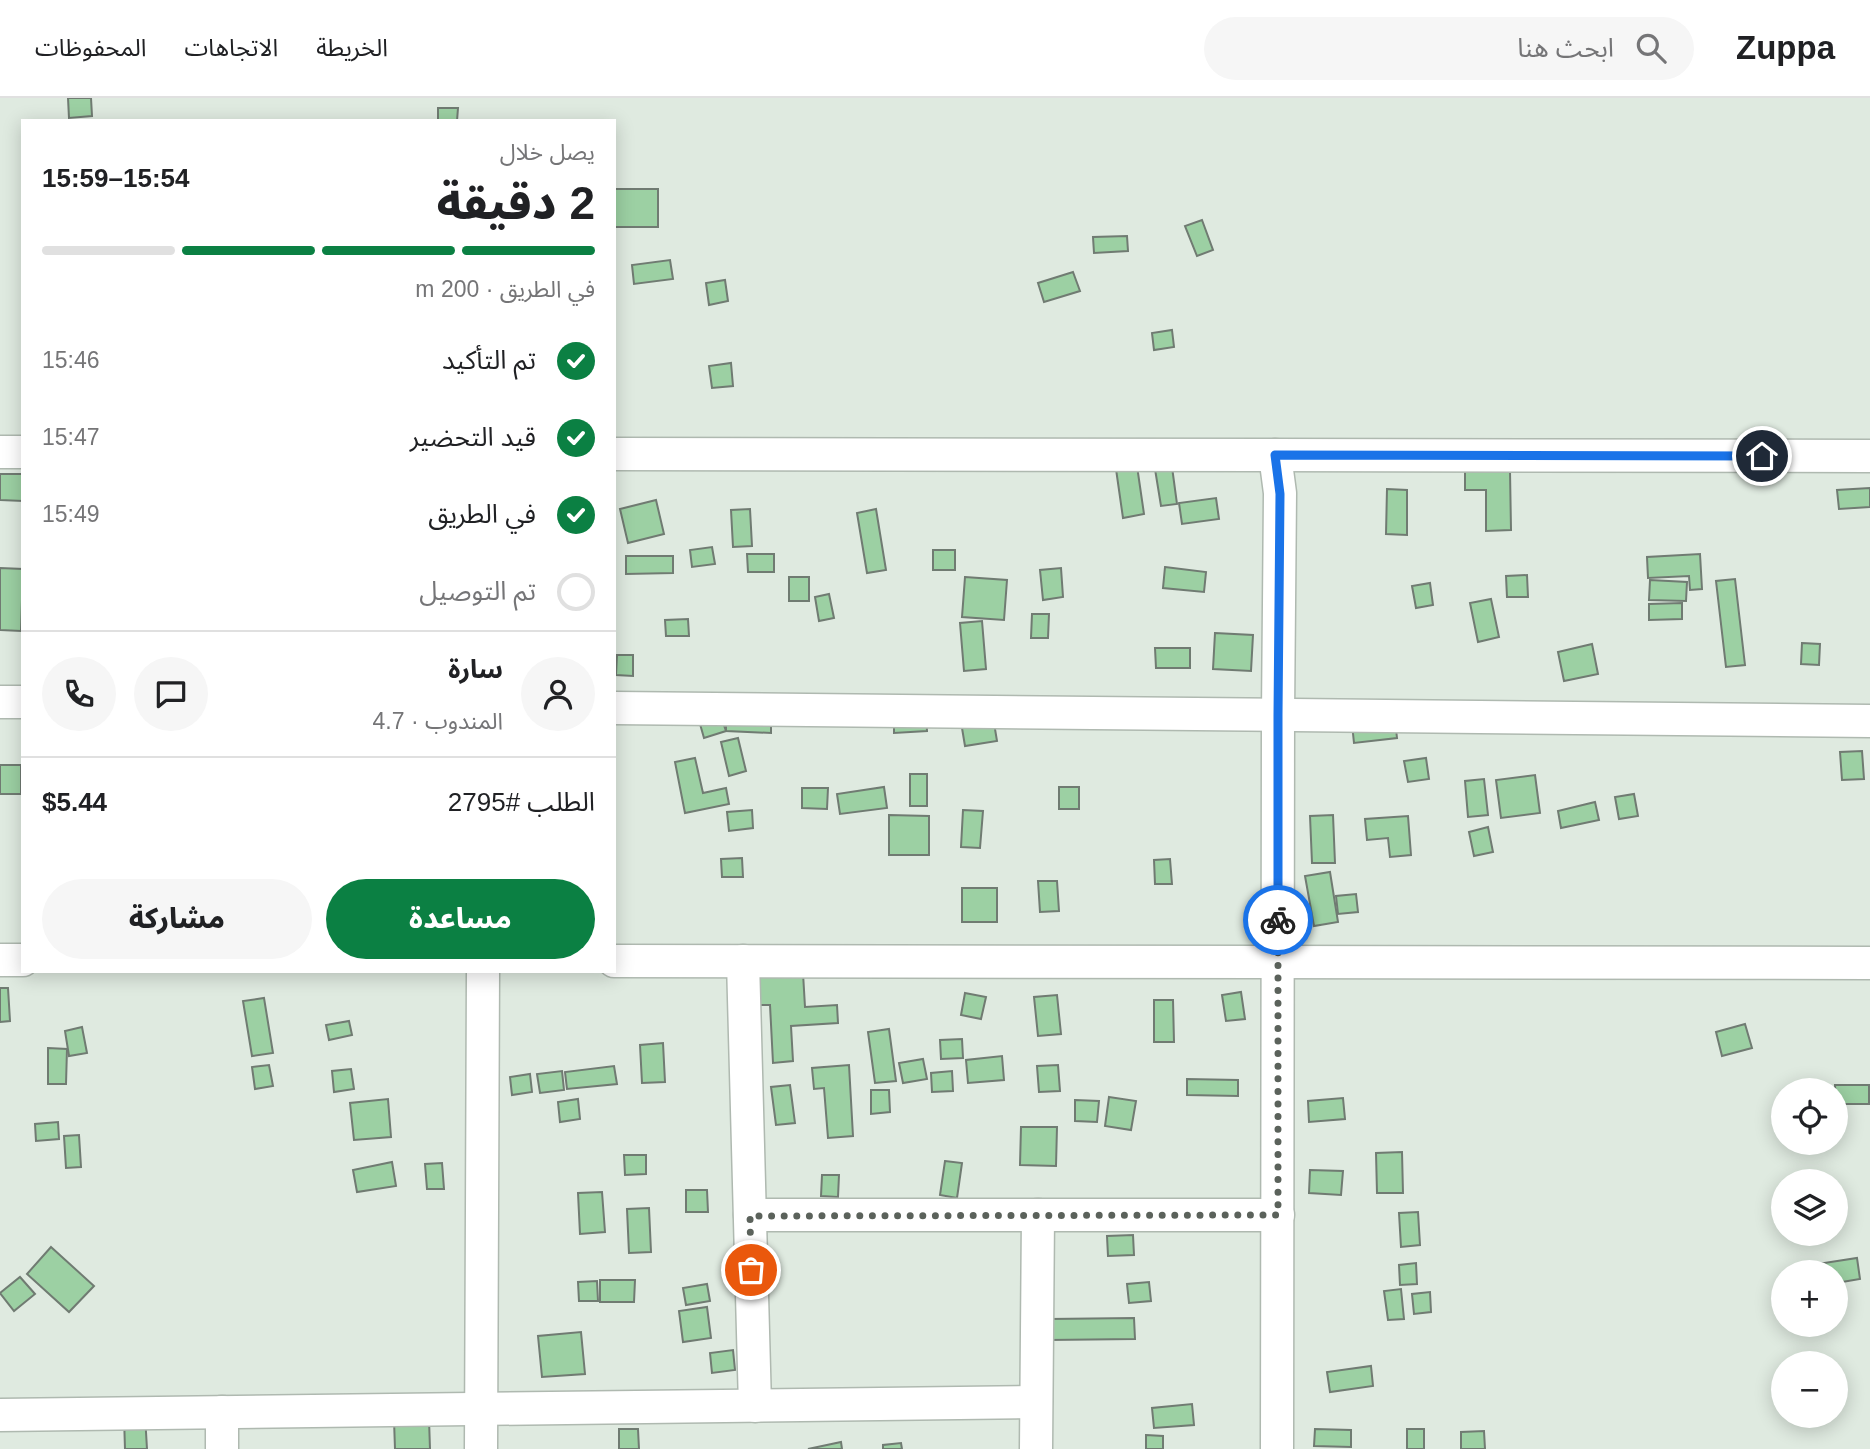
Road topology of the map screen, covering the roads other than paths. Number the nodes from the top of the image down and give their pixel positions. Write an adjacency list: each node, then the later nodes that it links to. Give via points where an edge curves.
1 (0, 452): 2 (street)
2 (21, 452)
3 (616, 454): 4 (street)
4 (1275, 455): 5 (street); 9 (street, via 1280,494)
5 (1870, 456)
6 (0, 702): 7 (street)
7 (21, 702)
8 (616, 708): 9 (street)
9 (1278, 715): 10 (street); 15 (street)
10 (1870, 721)
11 (0, 960): 12 (street)
12 (21, 960)
13 (616, 961): 14 (street)
14 (743, 961): 15 (street); 20 (street)
15 (1279, 962): 16 (street); 19 (street)
16 (1870, 963)
17 (483, 973): 23 (street)
18 (1038, 1215): 19 (street); 20 (street); 21 (street)
19 (1278, 1215): 29 (street)
20 (750, 1216): 22 (street)
21 (1036, 1402): 22 (street); 28 (street)
22 (755, 1406): 23 (street)
23 (481, 1409): 24 (street); 27 (street)
24 (222, 1412): 25 (street); 26 (street)
25 (0, 1415)
26 (222, 1449)
27 (481, 1449)
28 (1036, 1449)
29 (1278, 1449)

